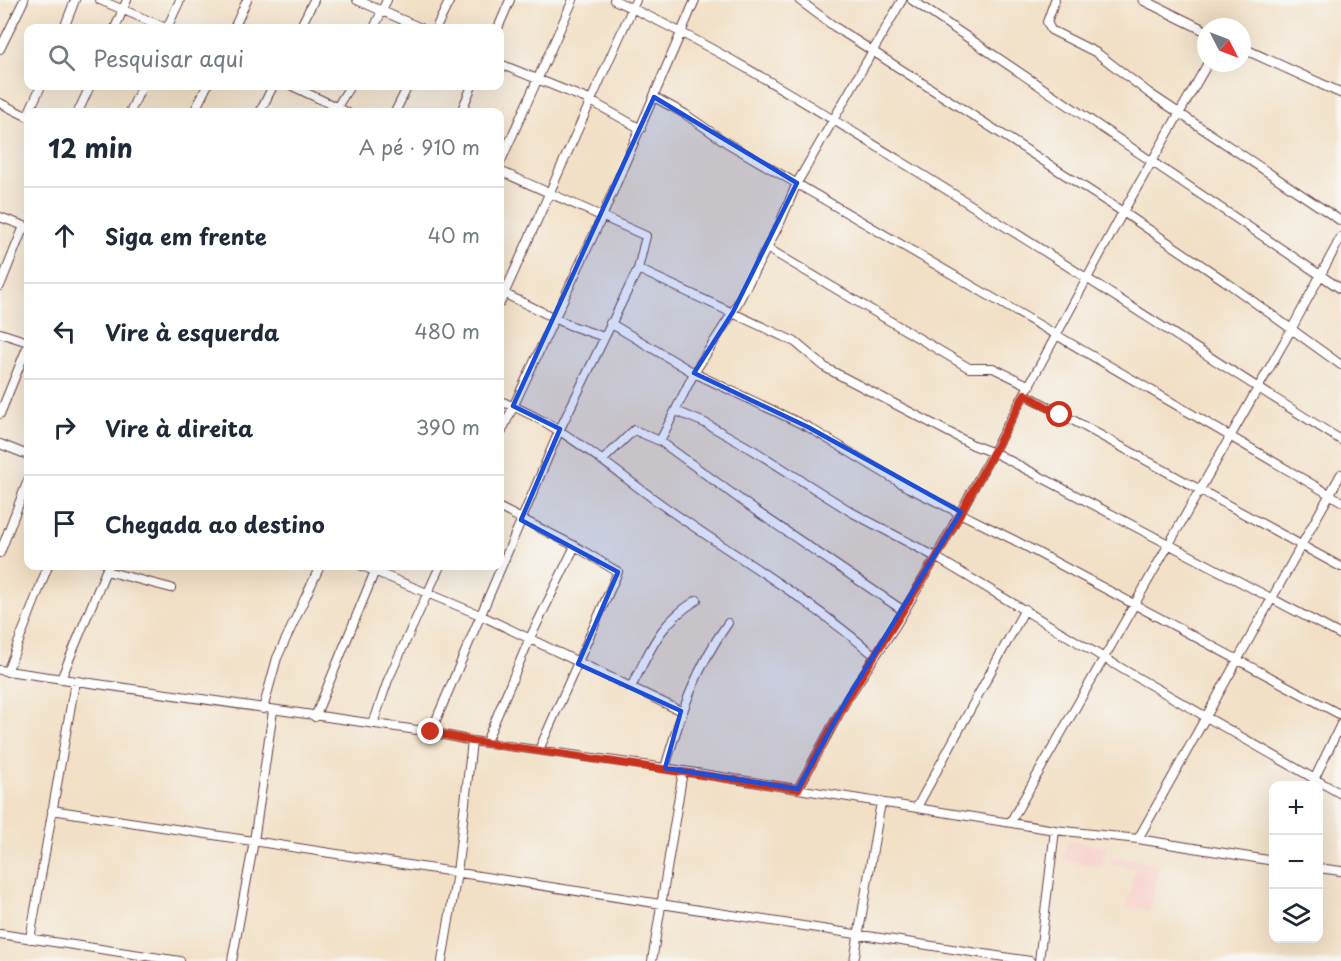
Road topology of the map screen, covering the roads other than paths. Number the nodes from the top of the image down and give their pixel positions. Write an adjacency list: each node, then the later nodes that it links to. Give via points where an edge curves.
1 (24, 0): 36 (street)
2 (75, 0): 24 (street)
3 (100, 0): 22 (street)
4 (127, 0): 22 (street)
5 (180, 0): 27 (street)
6 (247, 0): 28 (street)
7 (314, 0): 29 (street)
8 (357, 0): 23 (street)
9 (387, 0): 23 (street)
10 (450, 0): 32 (street)
11 (510, 0): 33 (street)
12 (573, 0): 41 (street)
13 (614, 0): 21 (street)
14 (636, 0): 21 (street)
15 (694, 0): 35 (street)
16 (799, 0): 37 (street)
17 (902, 0): 37 (street)
18 (912, 0): 69 (street)
19 (1055, 0): 65 (street, via 1047,22 1051,30 1097,53)
20 (1143, 0): 34 (main road)
21 (632, 8): 35 (street); 53 (street)
22 (123, 10): 25 (street); 26 (street)
23 (382, 11): 30 (street); 31 (street)
24 (66, 24)
25 (117, 24)
26 (156, 24)
27 (168, 24)
28 (236, 24)
29 (302, 24)
30 (376, 24)
31 (412, 24)
32 (438, 24)
33 (500, 24)
34 (1197, 27)
35 (681, 32): 52 (street); 66 (street)
36 (0, 49)
37 (872, 49): 66 (street); 73 (street)
38 (1251, 52): 51 (main road)
39 (504, 66): 41 (street)
40 (1203, 72): 65 (street)
41 (538, 79): 53 (street); 68 (street)
42 (39, 90): 55 (street)
43 (88, 90): 56 (street)
44 (140, 90): 57 (street)
45 (205, 90): 58 (street)
46 (271, 90): 59 (street)
47 (299, 90): 60 (street)
48 (348, 90): 61 (street)
49 (406, 90): 62 (street)
50 (470, 90): 63 (street)
51 (1341, 93)
52 (654, 97): 67 (street); 71 (street)
53 (590, 100): 67 (street); 72 (street)
54 (0, 103): 64 (street)
55 (32, 108)
56 (80, 108)
57 (132, 108)
58 (196, 108)
59 (262, 108)
60 (331, 108)
61 (336, 108)
62 (397, 108)
63 (462, 108)
64 (24, 113)
65 (1180, 113): 69 (street); 76 (street)
66 (832, 119): 71 (street); 83 (street)
67 (640, 129): 75 (street)
68 (504, 154)
69 (1152, 162): 73 (street); 82 (street)
70 (504, 173): 72 (street)
71 (797, 183): 80 (street); 93 (street)
72 (548, 195): 75 (street); 85 (street)
73 (1123, 212): 83 (street); 91 (street)
74 (0, 217): 77 (street)
75 (602, 217): 81 (street, via 646,236); 89 (street)
76 (1341, 221)
77 (24, 226)
78 (24, 232): 84 (street)
79 (1341, 237): 82 (street)
80 (767, 248): 88 (street); 99 (street, via 969,368 993,368)
81 (638, 269): 88 (street); 90 (street)
82 (1320, 274): 86 (street); 91 (street)
83 (1087, 279): 93 (street); 100 (street)
84 (0, 286)
85 (504, 288)
86 (1341, 289)
87 (504, 293): 89 (street)
88 (733, 312): 98 (street); 113 (street, via 795,342 826,368)
89 (554, 316): 94 (street); 103 (street)
90 (610, 323): 94 (street); 98 (street)
91 (1291, 330): 97 (street); 100 (street)
92 (0, 333): 95 (street)
93 (1058, 335): 99 (street); 108 (street)
94 (604, 337): 107 (street)
95 (24, 342)
96 (24, 354): 105 (street)
97 (1341, 365)
98 (694, 373): 104 (street); 121 (street, via 808,427 909,488)
99 (1030, 386): 101 (street)
100 (1256, 387): 108 (street); 109 (street)
101 (1025, 394): 113 (street); 117 (street)
102 (504, 402): 103 (street)
103 (513, 406): 106 (street); 107 (street)
104 (676, 411): 110 (street); 128 (street, via 753,450 853,513)
105 (0, 414)
106 (504, 426)
107 (560, 429): 114 (street); 122 (street)
108 (1230, 437): 117 (street); 118 (street)
109 (1341, 440)
110 (660, 441): 114 (street, via 634,430); 144 (street)
111 (0, 444): 112 (street)
112 (24, 453)
113 (995, 453): 121 (street); 123 (street)
114 (602, 461): 149 (street, via 815,606)
115 (1341, 474): 118 (street)
116 (24, 490): 126 (street)
117 (1199, 490): 123 (street); 124 (street)
118 (1330, 495): 119 (street); 124 (street)
119 (1341, 501)
120 (504, 510): 122 (street)
121 (961, 512): 128 (street); 142 (street)
122 (520, 520): 125 (street); 127 (street)
123 (1170, 544): 140 (street); 142 (street)
124 (1300, 544): 129 (street); 140 (street)
125 (574, 546): 148 (street); 152 (street, via 618,572)
126 (0, 553)
127 (504, 558)
128 (936, 558): 143 (street); 144 (street)
129 (1341, 567)
130 (46, 570): 153 (street)
131 (106, 570): 154 (street)
132 (113, 570): 138 (street)
133 (318, 570): 157 (street, via 277,658)
134 (375, 570): 162 (street)
135 (380, 570): 139 (street)
136 (438, 570): 139 (street)
137 (499, 570): 145 (street)
138 (171, 588)
139 (427, 594): 145 (street); 163 (street, via 388,680)
140 (1272, 598): 147 (street); 151 (street)
141 (697, 600): 156 (street, via 675,614 661,631)
142 (1134, 605): 150 (street); 151 (street)
143 (1025, 609): 150 (street); 176 (street)
144 (904, 611): 149 (street)
145 (480, 615): 148 (street); 165 (street)
146 (728, 623): 159 (street, via 713,643)
147 (1341, 635)
148 (529, 640): 152 (street); 167 (street)
149 (874, 655): 173 (street)
150 (1105, 658): 160 (street); 178 (street)
151 (1236, 660): 160 (street); 161 (street)
152 (578, 664): 156 (street); 168 (street)
153 (4, 671): 154 (street)
154 (60, 680): 155 (street)
155 (75, 682): 157 (street); 177 (street)
156 (631, 687): 159 (street)
157 (264, 709): 158 (street)
158 (273, 711): 162 (street); 181 (street)
159 (681, 711): 169 (street)
160 (1206, 715): 171 (street); 180 (street)
161 (1341, 715)
162 (315, 717): 163 (street)
163 (373, 724): 165 (street)
164 (1341, 724): 171 (street)
165 (431, 732): 166 (street)
166 (472, 741): 167 (street); 185 (street)
167 (486, 742): 168 (street)
168 (539, 750): 169 (street)
169 (665, 768): 170 (street)
170 (683, 771): 173 (street); 186 (street)
171 (1315, 777): 172 (street); 174 (street)
172 (1313, 781)
173 (798, 789): 175 (street)
174 (1341, 794)
175 (881, 802): 176 (street); 188 (street)
176 (917, 807): 178 (street)
177 (52, 810): 181 (street); 189 (street)
178 (1011, 821): 179 (street)
179 (1055, 830): 180 (street); 196 (street)
180 (1138, 839): 182 (street)
181 (254, 842): 185 (street); 191 (street)
182 (1269, 860)
183 (1323, 869): 184 (street)
184 (1341, 871)
185 (457, 873): 186 (street); 192 (street)
186 (662, 904): 188 (street); 193 (street)
187 (0, 934): 189 (street)
188 (859, 934): 194 (street); 195 (street)
189 (30, 939): 190 (street)
190 (180, 961)
191 (232, 961)
192 (442, 961)
193 (652, 961)
194 (854, 961)
195 (1030, 961)
196 (1039, 961)

